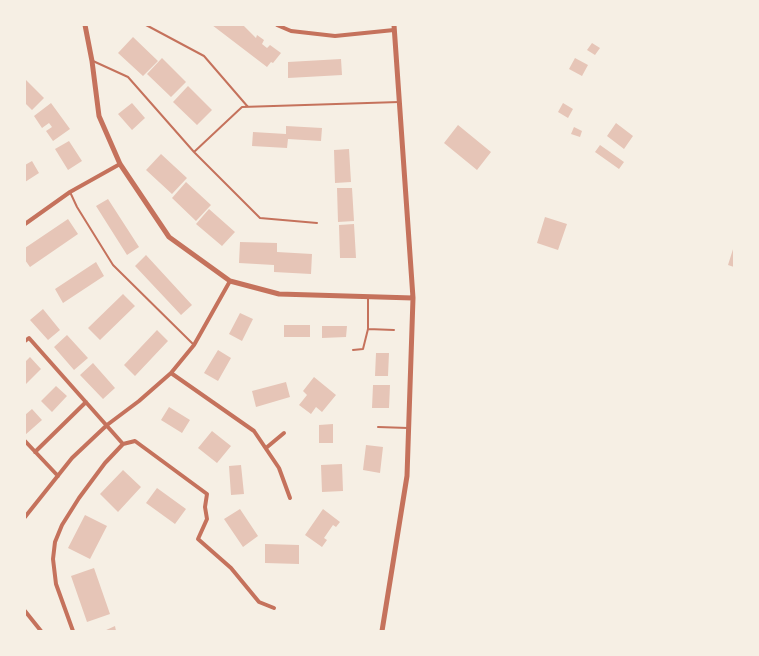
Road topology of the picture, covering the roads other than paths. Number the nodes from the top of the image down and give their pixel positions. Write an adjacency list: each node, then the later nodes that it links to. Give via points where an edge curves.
1 (85, 25): 5 (street)
2 (146, 25): 7 (lane, via 204,56)
3 (277, 25): 4 (street, via 291,31 335,36)
4 (394, 27): 6 (street)
5 (92, 61): 8 (lane, via 128,77); 9 (street, via 99,116)
6 (399, 102): 7 (lane); 15 (street)
7 (248, 107): 8 (lane, via 242,107)
8 (194, 152): 11 (lane, via 260,218)
9 (120, 164): 10 (street); 13 (street, via 169,237)
10 (70, 192): 12 (street); 19 (lane, via 113,265)
11 (317, 223)
12 (25, 224)
13 (230, 281): 14 (street, via 279,294); 19 (street)
14 (368, 298): 15 (street); 16 (lane)
15 (413, 298): 25 (street)
16 (368, 329): 17 (lane); 20 (lane, via 363,349)
17 (394, 330)
18 (25, 341): 22 (street, via 29,338)
19 (194, 345): 21 (street)
20 (353, 350)
21 (171, 373): 23 (street); 29 (street, via 254,431)
22 (86, 402): 23 (street); 30 (street)
23 (107, 425): 28 (street); 31 (street, via 72,458)
24 (378, 428): 25 (lane)
25 (409, 428): 38 (street, via 407,476)
26 (284, 433): 29 (street)
27 (25, 441): 30 (street)
28 (123, 444): 34 (street, via 135,441 207,494 207,519 198,539 231,568 259,602); 37 (street, via 79,498 62,525 54,547 56,584)
29 (266, 448): 32 (street, via 279,468)
30 (35, 452): 31 (street)
31 (58, 476): 33 (street)
32 (290, 498)
33 (25, 517)
34 (274, 608)
35 (25, 611): 36 (street)
36 (41, 631)
37 (74, 631)
38 (382, 631)

